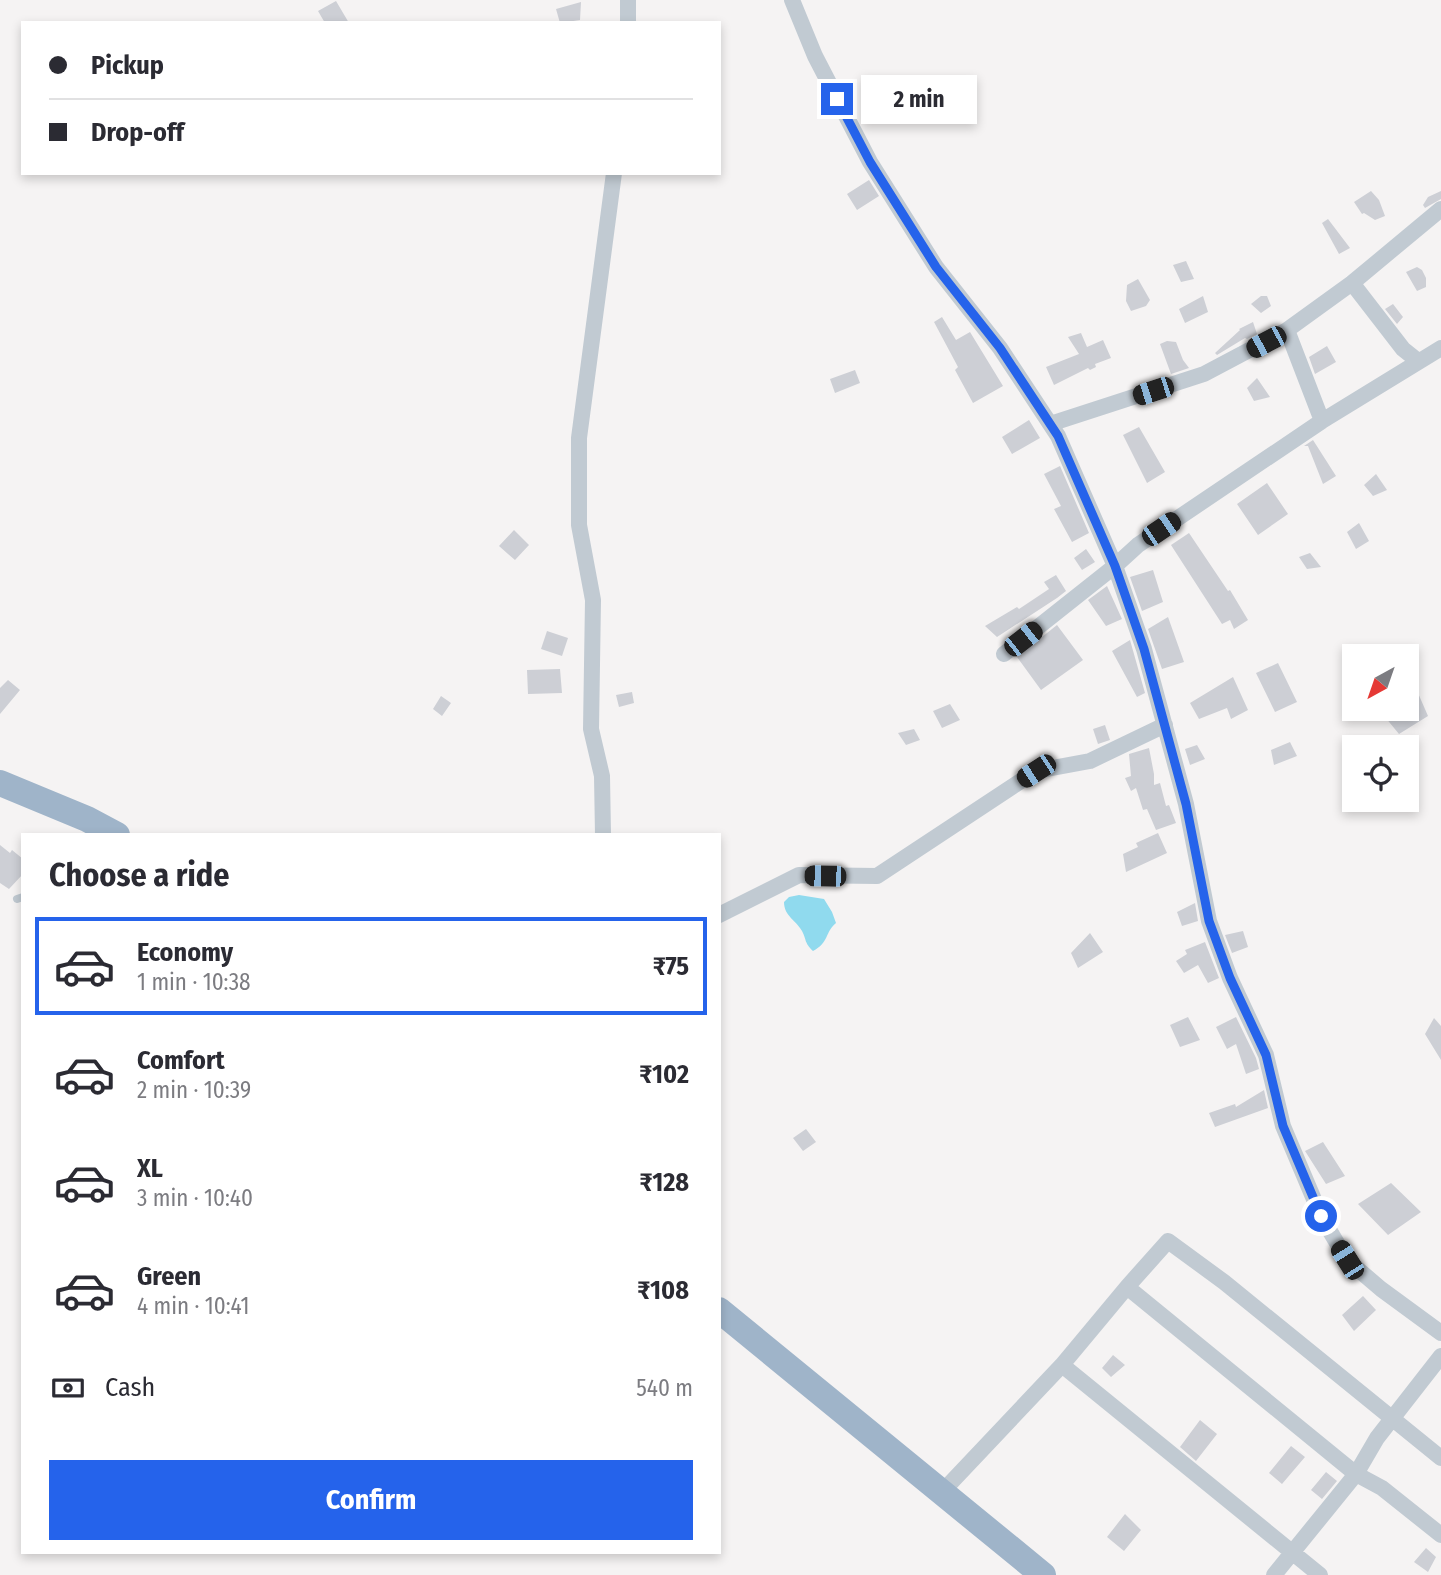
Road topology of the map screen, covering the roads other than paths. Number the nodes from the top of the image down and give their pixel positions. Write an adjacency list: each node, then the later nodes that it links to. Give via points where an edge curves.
1 (628, 0): 3 (street)
2 (792, 0): 11 (street, via 815,56 870,162 936,267 1000,348)
3 (628, 21)
4 (614, 175): 17 (street, via 579,438 579,525 593,600 591,729 602,776)
5 (1441, 209): 6 (street)
6 (1352, 283): 7 (street); 9 (street)
7 (1287, 330): 10 (street); 11 (street, via 1204,374)
8 (1441, 348): 9 (street)
9 (1418, 361): 10 (street)
10 (1322, 421): 12 (street, via 1138,545)
11 (1050, 424): 12 (street)
12 (1115, 566): 13 (street); 14 (street)
13 (1004, 654)
14 (1165, 725): 18 (street, via 1090,761 1036,771 877,876 799,876); 21 (street, via 1209,921 1266,1055 1283,1126 1321,1216 1347,1260)
15 (0, 783): 16 (highway)
16 (112, 833)
17 (603, 833)
18 (721, 914)
19 (1128, 1287): 23 (street); 24 (street, via 1168,1241); 26 (street)
20 (721, 1312): 27 (highway)
21 (1441, 1333)
22 (1441, 1356): 24 (street)
23 (1062, 1365): 27 (street); 29 (street)
24 (1392, 1419): 25 (street); 26 (street)
25 (1441, 1458)
26 (1356, 1474): 28 (street, via 1382,1488); 29 (street)
27 (942, 1492): 30 (highway)
28 (1441, 1535)
29 (1291, 1552): 31 (street); 32 (street)
30 (1042, 1575)
31 (1274, 1575)
32 (1320, 1575)

